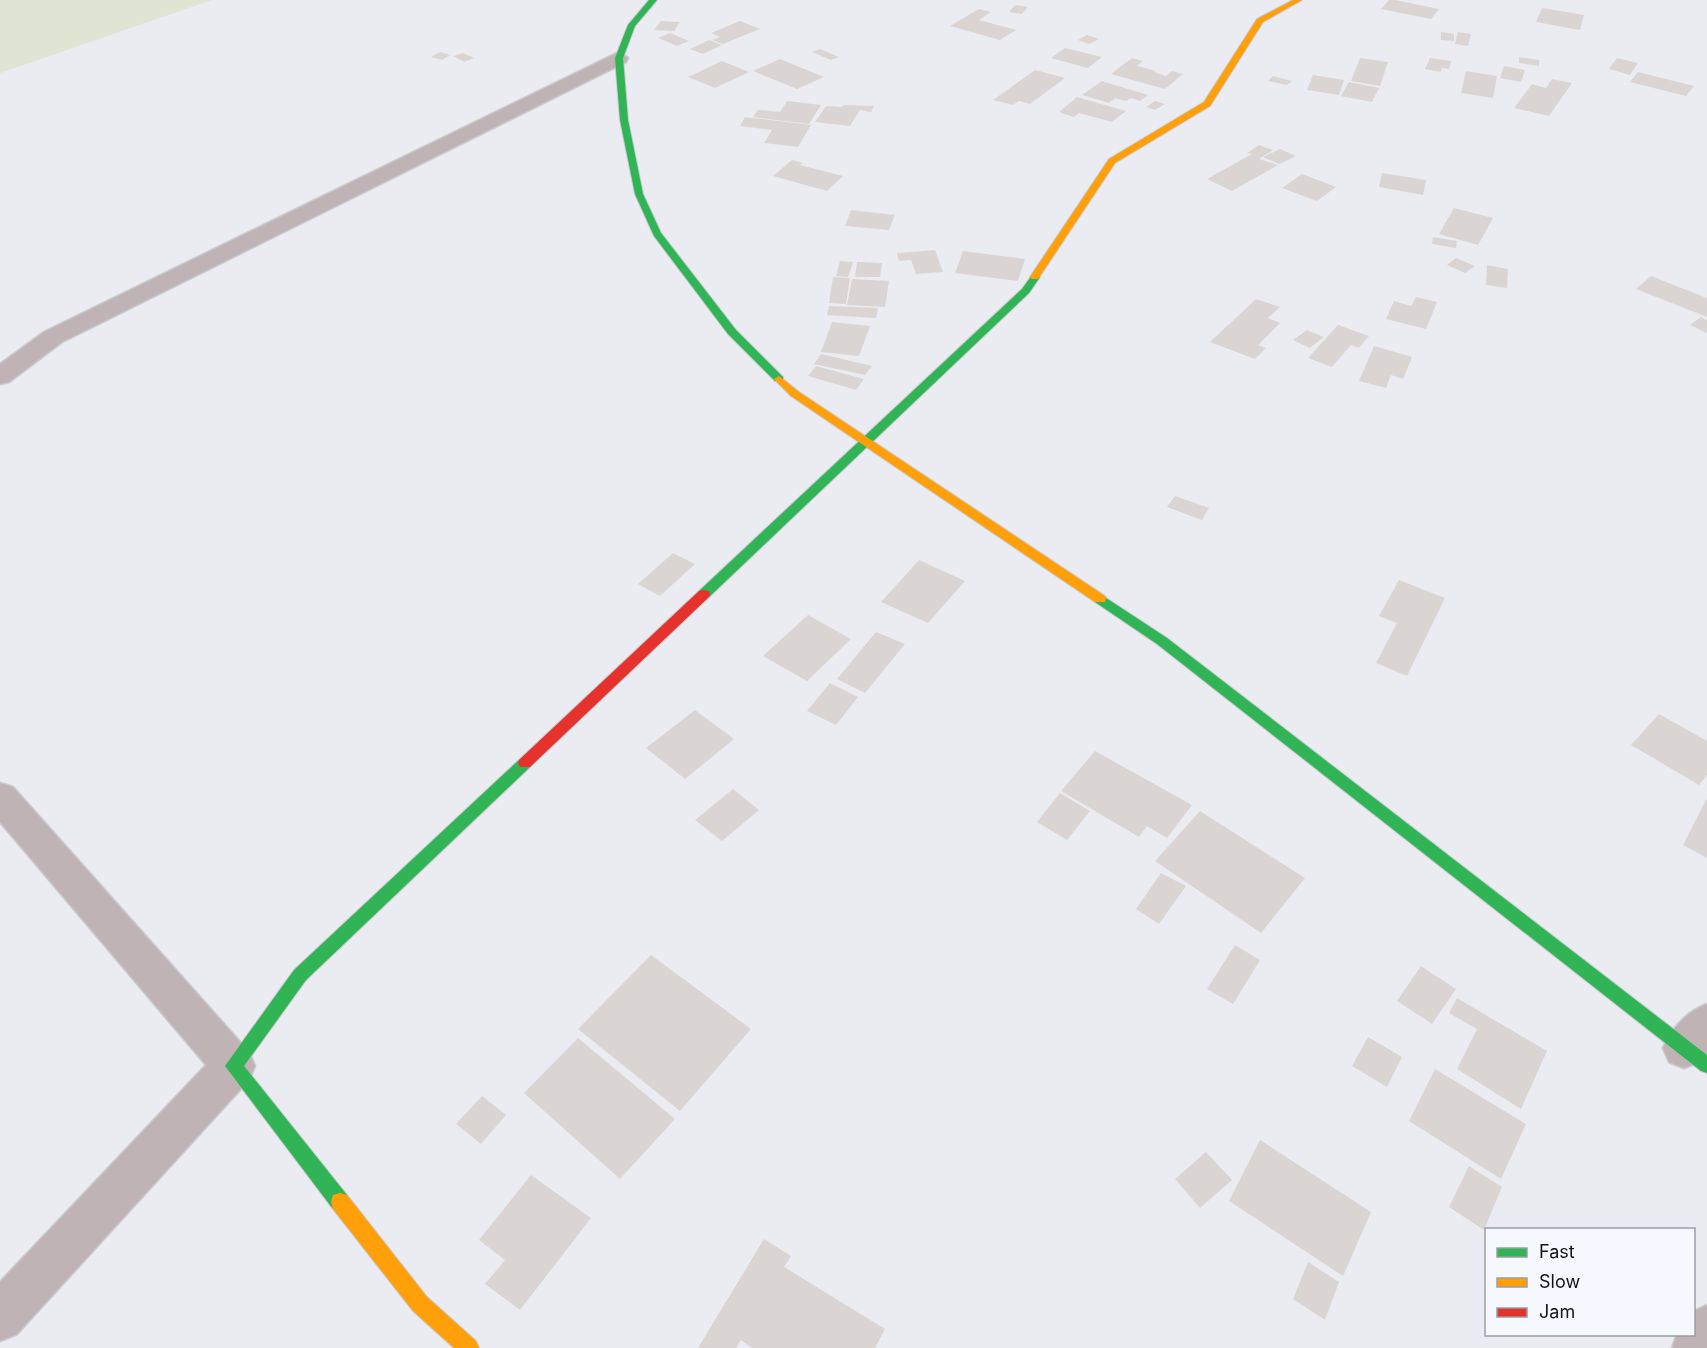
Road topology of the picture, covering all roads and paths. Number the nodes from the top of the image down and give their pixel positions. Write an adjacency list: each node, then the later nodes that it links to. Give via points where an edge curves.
1 (653, 0): 3 (street, via 632,25)
2 (1298, 0): 5 (street, via 1260,21 1207,104 1112,161 1026,291)
3 (618, 58): 4 (street, via 53,337); 5 (street, via 624,120 639,194 657,234 732,332 795,394)
4 (0, 376)
5 (866, 441): 7 (street, via 1161,641); 8 (street, via 300,975)
6 (0, 797): 8 (street)
7 (1700, 1045)
8 (234, 1066): 9 (street); 11 (street, via 420,1304)
9 (0, 1317)
10 (1707, 1329): 12 (street)
11 (469, 1348)
12 (1696, 1348)

